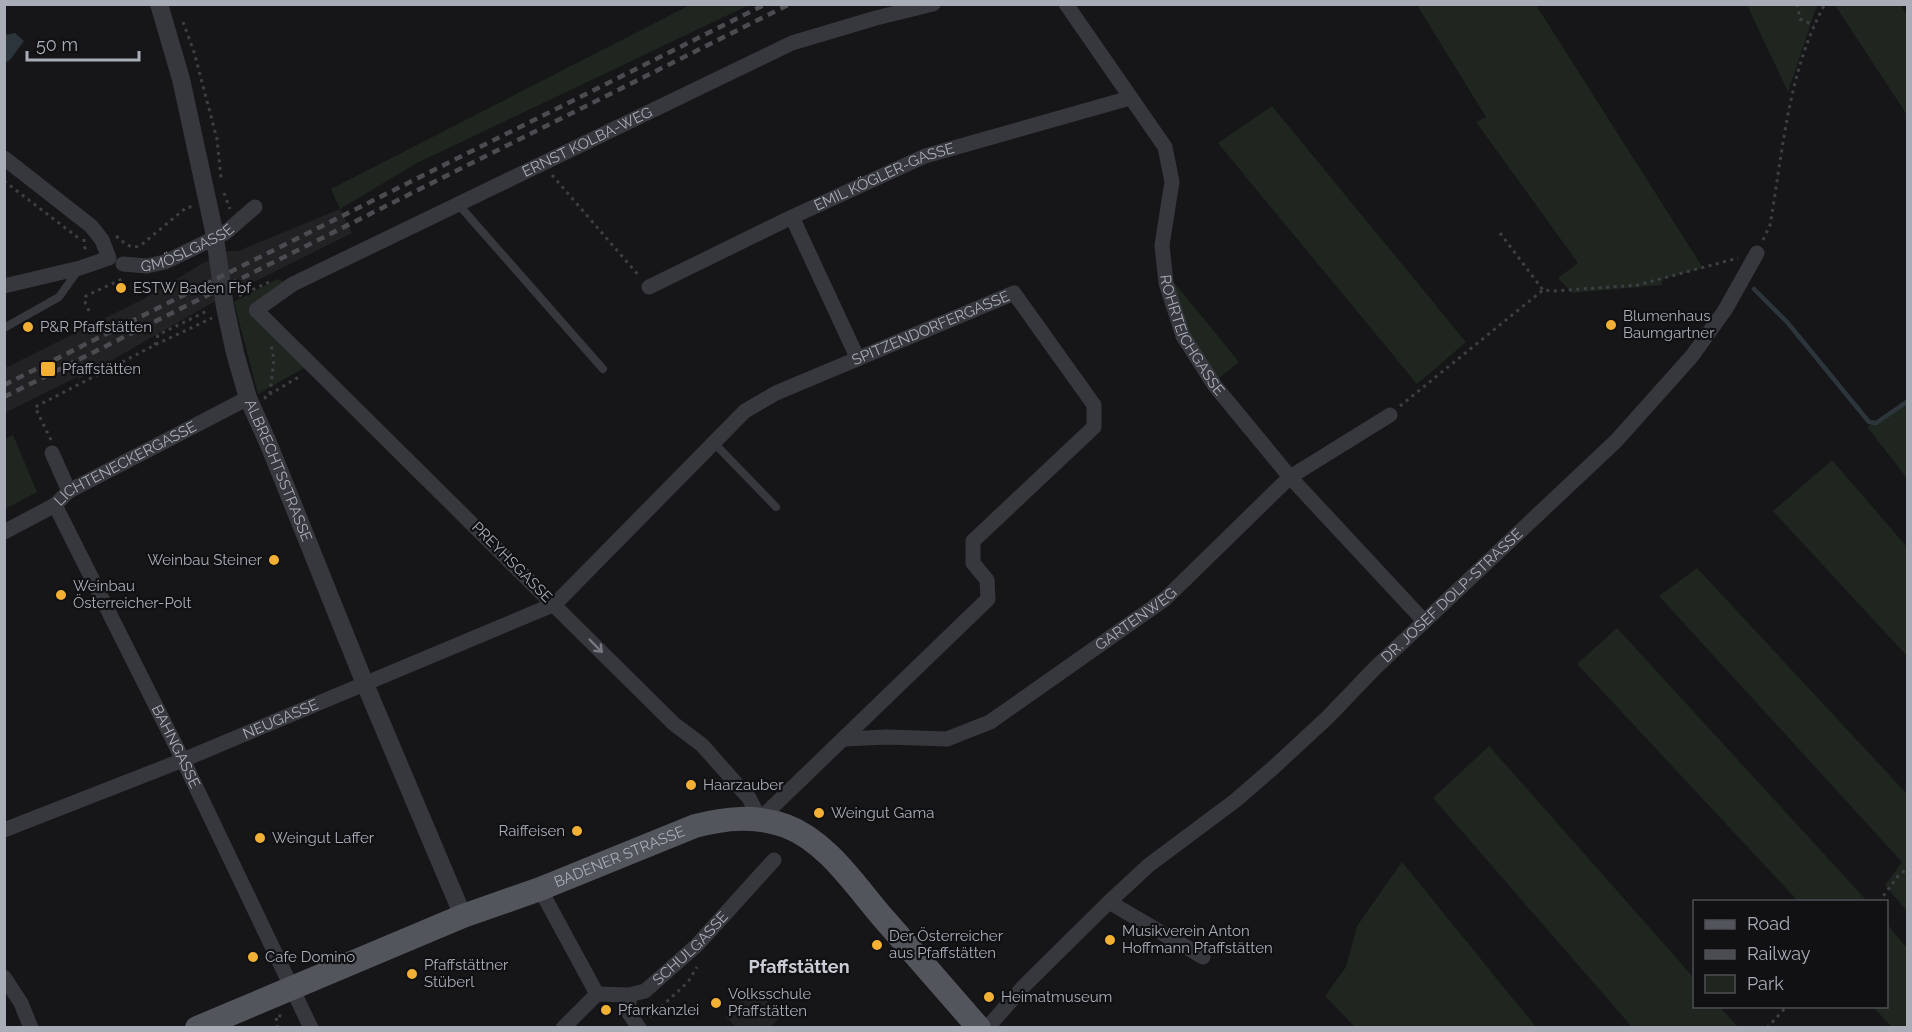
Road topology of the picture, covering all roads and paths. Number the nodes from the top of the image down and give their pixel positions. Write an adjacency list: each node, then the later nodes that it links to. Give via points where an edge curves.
1 (159, 4): 37 (street, ALBRECHTSSTRASSE, via 181,79 214,231 225,307)
2 (933, 4): 10 (street, ERNST KOLBA-WEG, via 792,43)
3 (1066, 4): 8 (street, ROHRTEICHGASSE)
4 (1797, 4): 7 (path, via 1800,19)
5 (1825, 4): 7 (path)
6 (180, 14): 17 (path, via 214,129)
7 (1814, 25): 20 (path, via 1794,83 1770,225)
8 (1130, 98): 15 (street, EMIL KÖGLER-GASSE, via 925,156); 42 (street, ROHRTEICHGASSE, via 1165,147 1172,182 1162,245 1166,283 1183,336 1215,386)
9 (4, 158): 16 (street)
10 (541, 162): 12 (street, ERNST KOLBA-WEG); 24 (path)
11 (4, 181): 19 (path)
12 (458, 204): 27 (street, ERNST KOLBA-WEG, via 293,284); 35 (lane)
13 (255, 207): 17 (street, GMÖSLGASSE)
14 (198, 209): 16 (path, via 188,207 134,248 100,223)
15 (792, 217): 24 (street, EMIL KÖGLER-GASSE); 33 (street)
16 (91, 226): 21 (street)
17 (230, 229): 21 (street, GMÖSLGASSE, via 165,262)
18 (1500, 233): 25 (path)
19 (83, 241)
20 (1757, 253): 25 (path, via 1638,285); 48 (street, DR. JOSEF DOLP-STRASSE, via 1725,310 1692,356 1616,441)
21 (121, 266): 22 (street); 28 (path, via 86,296)
22 (80, 268): 23 (street); 31 (lane, via 59,297)
23 (4, 286)
24 (649, 287)
25 (1543, 290): 39 (path)
26 (211, 309): 32 (path, via 158,335)
27 (256, 310): 30 (street, PREYHSGASSE)
28 (89, 311)
29 (215, 316): 32 (path)
30 (272, 326): 34 (street, PREYHSGASSE); 36 (path)
31 (4, 328)
32 (155, 345): 41 (path, via 35,407 54,446)
33 (858, 359): 40 (street, SPITZENDORFERGASSE, via 776,393 745,411); 50 (street, SPITZENDORFERGASSE, via 1014,293 1094,405 1094,427 973,541 973,562 987,580 988,599)
34 (314, 367): 36 (path); 47 (street, PREYHSGASSE)
35 (603, 369)
36 (270, 394): 38 (path, via 265,397)
37 (248, 398): 43 (street, LICHTENECKERGASSE); 49 (street, ALBRECHTSSTRASSE)
38 (269, 408)
39 (1390, 415): 42 (street, GARTENWEG)
40 (714, 443): 45 (lane); 47 (street, SPITZENDORFERGASSE)
41 (52, 453): 43 (street)
42 (1290, 477): 48 (street, ROHRTEICHGASSE); 51 (street, GARTENWEG, via 1165,599 990,723 947,739)
43 (69, 491): 44 (street, LICHTENECKERGASSE)
44 (55, 505): 46 (street, LICHTENECKERGASSE); 53 (street, BAHNGASSE)
45 (776, 507)
46 (4, 532)
47 (555, 604): 49 (street, NEUGASSE); 54 (street, PREYHSGASSE, one-way to 54, via 674,724 709,752 749,798)
48 (1424, 621): 60 (street, DR. JOSEF DOLP-STRASSE, via 1274,767 1149,865)
49 (365, 684): 53 (street, NEUGASSE); 61 (street, ALBRECHTSSTRASSE)
50 (869, 715): 51 (street); 52 (street, SPITZENDORFERGASSE)
51 (887, 737): 52 (street, GARTENWEG)
52 (844, 740): 54 (street, SPITZENDORFERGASSE)
53 (183, 760): 55 (street, NEUGASSE); 65 (street, BAHNGASSE)
54 (760, 819): 58 (main road, BADENER STRASSE, via 722,819 696,826); 76 (main road, BADENER STRASSE, via 787,826 825,851)
55 (4, 830)
56 (774, 860): 67 (street, SCHULGASSE, via 698,945 645,991)
57 (1908, 868): 59 (path)
58 (540, 889): 61 (main road, BADENER STRASSE); 66 (street)
59 (1880, 900)
60 (1109, 902): 62 (street); 77 (street, DR. JOSEF DOLP-STRASSE)
61 (463, 916): 65 (main road, BADENER STRASSE)
62 (1203, 957)
63 (697, 967): 70 (path, via 688,982)
64 (4, 977): 71 (street)
65 (292, 988): 72 (main road, BADENER STRASSE); 74 (street, BAHNGASSE)
66 (597, 994): 67 (street, SCHULGASSE); 75 (street)
67 (629, 995): 70 (street, via 629,1013)
68 (1784, 1008): 78 (path)
69 (284, 1017): 73 (path, via 277,1015)
70 (643, 1023)
71 (31, 1028)
72 (197, 1028)
73 (278, 1028)
74 (311, 1028)
75 (563, 1028)
76 (979, 1028)
77 (987, 1028)
78 (1767, 1028)

